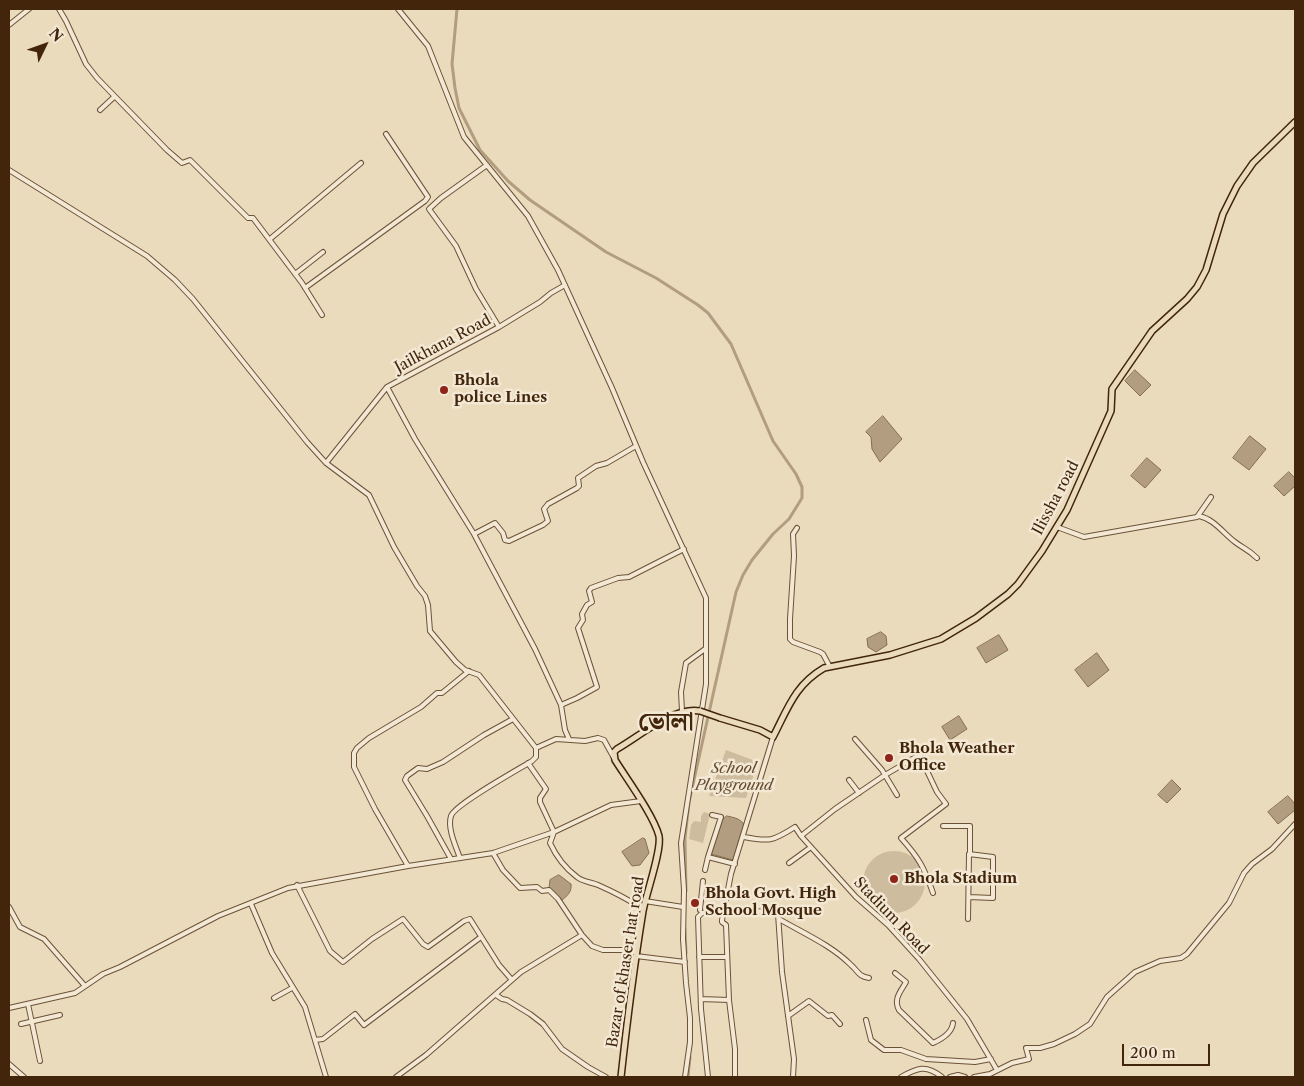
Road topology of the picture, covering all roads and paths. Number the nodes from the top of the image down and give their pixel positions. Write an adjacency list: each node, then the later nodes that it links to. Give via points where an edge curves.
1 (29, 9): 4 (street)
2 (59, 9): 5 (street, via 86,64)
3 (398, 9): 12 (street, via 428,46 464,137)
4 (9, 25)
5 (114, 97): 6 (street); 14 (street, via 182,163 190,160 248,218 254,218)
6 (100, 110)
7 (1295, 122): 26 (main road, Ilissha road, via 1253,163 1237,186 1223,214 1206,270 1197,287 1152,331 1112,389 1110,411 1104,427)
8 (386, 134): 10 (street)
9 (384, 139): 10 (street)
10 (391, 141): 18 (street, via 428,197)
11 (361, 163): 14 (street)
12 (487, 165): 17 (street, via 528,216); 20 (street, via 430,209 456,246)
13 (9, 170): 23 (street, via 147,256 170,275 204,311)
14 (270, 239): 16 (street)
15 (323, 252): 16 (street)
16 (295, 274): 18 (street)
17 (565, 286): 20 (street, Jailkhana Road); 22 (street)
18 (305, 288): 19 (street)
19 (322, 315)
20 (499, 327): 21 (street, Jailkhana Road)
21 (388, 387): 23 (street, Jailkhana Road); 28 (street, via 415,439)
22 (636, 446): 28 (street, via 578,478 577,488 544,509 548,517 546,523 509,541 505,540 496,522); 29 (street)
23 (326, 463): 33 (street, via 373,501 394,546 425,596 430,631 456,662)
24 (1211, 498): 25 (street)
25 (1199, 516): 26 (street, via 1084,536); 30 (street, via 1211,521)
26 (1057, 527): 32 (main road, Ilissha road, via 1018,584 961,628 942,639 890,655)
27 (797, 528): 32 (street, via 793,534 790,639 823,654)
28 (474, 534): 34 (street)
29 (684, 549): 31 (street, via 706,598); 34 (street, via 629,577 591,588 592,602 586,605 578,628 597,687)
30 (1257, 558)
31 (705, 649): 35 (street, via 686,663 681,692); 73 (street, via 706,684 681,843)
32 (830, 667): 37 (main road, Ilissha road, via 817,672 798,690)
33 (469, 671): 36 (street, via 480,675); 64 (street, via 422,707 369,738 354,753 354,767)
34 (561, 705): 38 (street)
35 (682, 711): 37 (main road, bridge, via 700,711); 43 (main road, via 617,749 614,752)
36 (513, 719): 40 (street); 61 (street, via 443,762 427,769 418,768 405,780)
37 (773, 737): 54 (street)
38 (569, 739): 40 (street, via 556,739); 43 (street, via 601,738)
39 (855, 739): 45 (street)
40 (536, 748): 44 (street, via 536,757)
41 (926, 751): 42 (street)
42 (919, 754): 45 (street); 68 (street, via 946,804 901,838 918,857)
43 (616, 760): 49 (main road, Bazar of khaser hat road)
44 (528, 764): 53 (street, via 546,789 540,802); 60 (street, via 453,811 450,817)
45 (885, 775): 47 (street); 48 (street)
46 (849, 780): 47 (street)
47 (859, 793): 55 (street)
48 (896, 795)
49 (641, 801): 53 (street, via 611,805); 70 (main road, Bazar of khaser hat road, via 659,836)
50 (712, 815): 59 (street, via 721,817)
51 (1295, 824): 107 (street, via 1244,873 1229,903 1188,954 1141,969 1107,997 1086,1027 1054,1044 1026,1048 1029,1059)
52 (943, 826): 58 (street, via 970,826)
53 (554, 832): 57 (street); 74 (street, via 550,844 576,876)
54 (744, 836): 55 (street, via 772,840 795,827); 63 (street)
55 (801, 836): 56 (street, Stadium Road)
56 (811, 847): 62 (street); 104 (street, Stadium Road, via 919,959 966,1019)
57 (493, 853): 60 (street); 79 (street, via 502,870 520,888 549,890)
58 (970, 854): 69 (street); 69 (street, via 993,857 994,891 993,898)
59 (708, 857): 63 (street); 65 (street)
60 (460, 858): 61 (street)
61 (451, 860): 64 (street)
62 (789, 862)
63 (734, 864): 76 (street)
64 (408, 866): 67 (street)
65 (705, 870)
66 (703, 881): 75 (street)
67 (297, 885): 71 (street); 80 (street, via 330,951 343,962 403,919 428,947 467,919)
68 (933, 893)
69 (969, 897): 77 (street)
70 (645, 901): 73 (street); 74 (main road, Bazar of khaser hat road)
71 (251, 904): 88 (street, via 218,916); 89 (street)
72 (9, 907): 88 (street, via 20,927 44,939)
73 (683, 907): 84 (street)
74 (643, 909): 81 (main road, Bazar of khaser hat road)
75 (700, 910)
76 (724, 913): 78 (street, via 775,911); 82 (street, via 700,914 698,917); 83 (street, via 722,922 726,925)
77 (968, 918)
78 (779, 919): 86 (street, via 834,951 861,977); 97 (street)
79 (582, 935): 81 (street, via 598,949 625,950); 87 (street)
80 (481, 937): 87 (street); 103 (street, via 364,1025 355,1014 323,1039)
81 (637, 955): 84 (street); 112 (main road, Bazar of khaser hat road)
82 (699, 958): 83 (street); 92 (street)
83 (727, 958): 93 (street)
84 (685, 962): 113 (street, via 690,1026)
85 (895, 973): 100 (street, via 906,982 896,1005 932,1043 948,1034)
86 (869, 978)
87 (512, 980): 90 (street)
88 (85, 986): 94 (street, via 75,993)
89 (292, 988): 91 (street); 103 (street, via 305,1008)
90 (496, 995): 110 (street); 111 (street, via 530,1014 543,1024 562,1049)
91 (274, 998)
92 (701, 999): 93 (street); 114 (street)
93 (729, 1000): 115 (street, via 735,1049)
94 (28, 1004): 95 (street); 99 (street)
95 (9, 1008)
96 (60, 1015): 99 (street)
97 (788, 1016): 102 (street, via 809,1001); 116 (street)
98 (866, 1020): 104 (street, via 871,1040 884,1050 902,1050 941,1061)
99 (32, 1022): 101 (street); 105 (street)
100 (953, 1023)
101 (21, 1024)
102 (840, 1024)
103 (315, 1040): 109 (street)
104 (991, 1059): 107 (street, Stadium Road)
105 (40, 1062)
106 (9, 1064): 108 (street)
107 (997, 1070): 121 (street)
108 (24, 1077)
109 (326, 1077)
110 (396, 1077)
111 (606, 1077)
112 (621, 1077)
113 (685, 1077)
114 (708, 1077)
115 (734, 1077)
116 (793, 1077)
117 (901, 1077): 118 (street, via 919,1068 933,1070)
118 (942, 1077)
119 (950, 1077): 120 (street)
120 (964, 1077)
121 (974, 1077)

